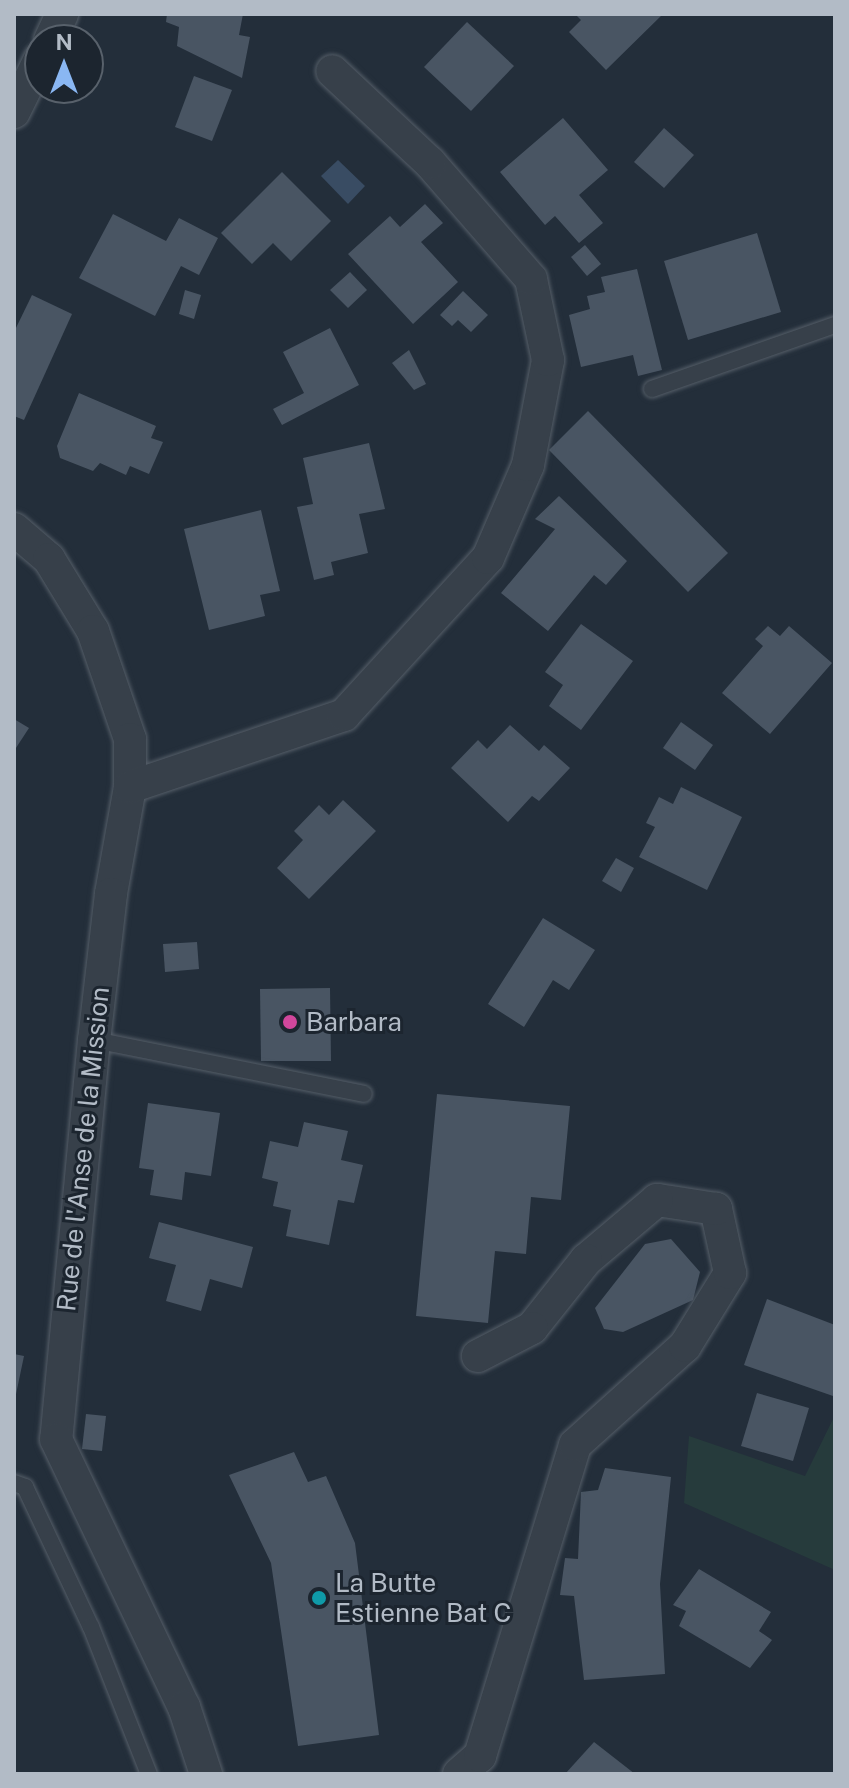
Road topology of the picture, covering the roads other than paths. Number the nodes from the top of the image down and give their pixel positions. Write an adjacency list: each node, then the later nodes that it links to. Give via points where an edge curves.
1 (332, 71): 7 (street, via 430,163 531,279 548,360 528,465 488,558 344,715)
2 (24, 92): 3 (street)
3 (14, 112)
4 (835, 325): 5 (lane)
5 (652, 389)
6 (14, 529): 7 (street, Rue de l'Anse de la Mission, via 49,559 93,631 130,739)
7 (130, 787): 8 (street, Rue de l'Anse de la Mission)
8 (94, 1040): 9 (lane); 13 (street, Rue de l'Anse de la Mission, via 56,1439 184,1707)
9 (364, 1094)
10 (478, 1356): 14 (street, via 532,1328 586,1260 657,1200 716,1209 730,1273 685,1346 575,1445 480,1756)
11 (14, 1483): 12 (lane, via 25,1487 91,1627)
12 (149, 1774)
13 (206, 1774)
14 (459, 1774)

